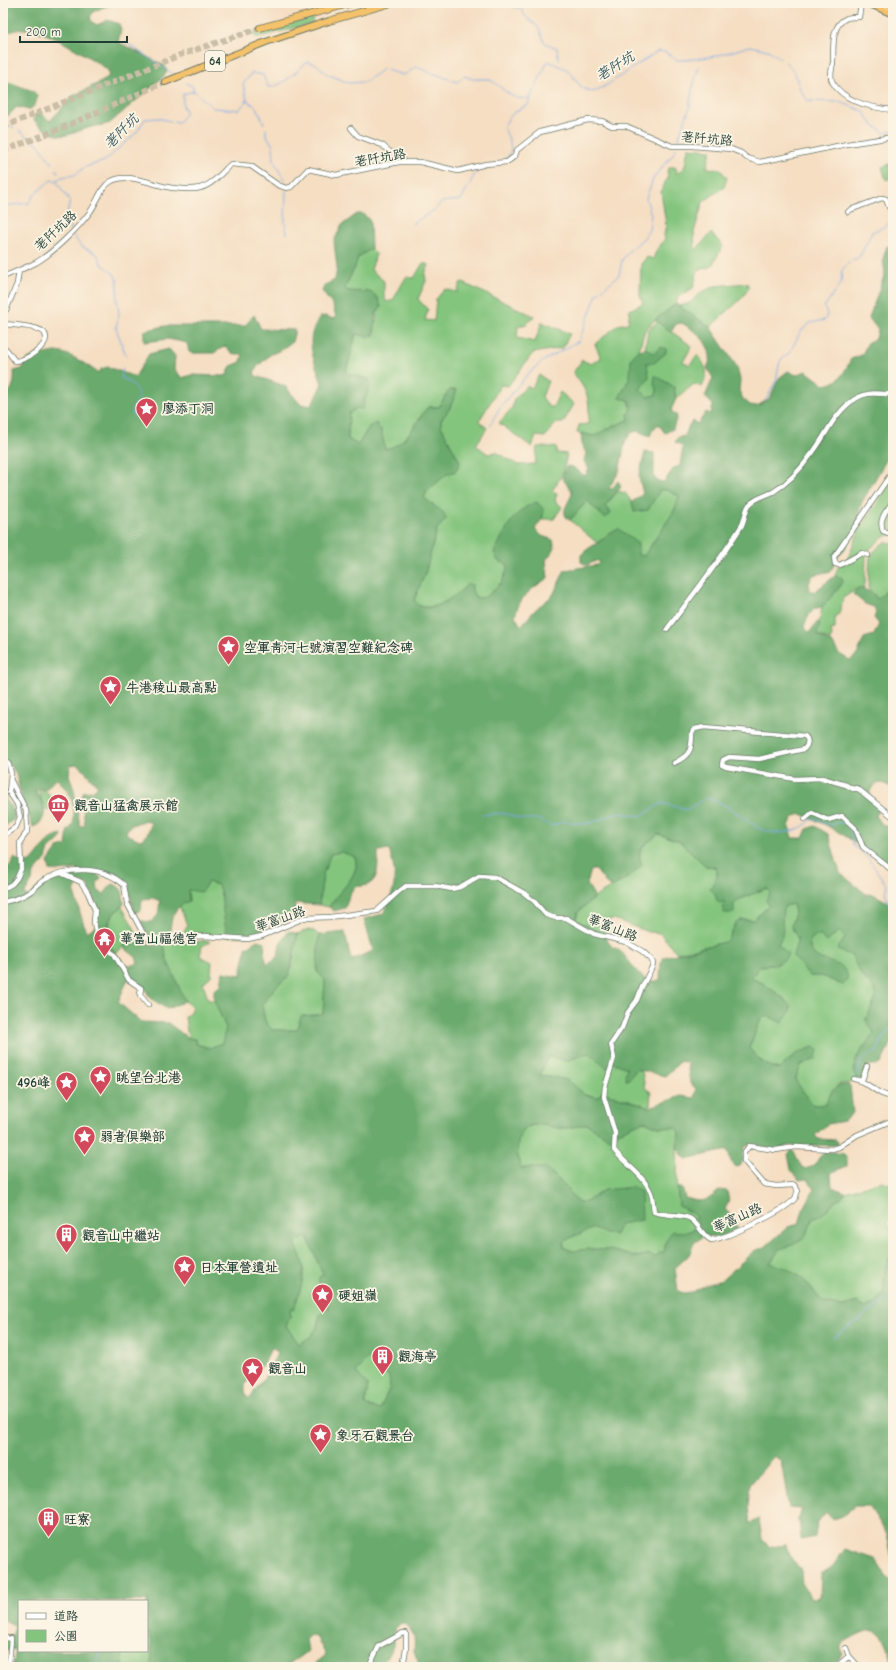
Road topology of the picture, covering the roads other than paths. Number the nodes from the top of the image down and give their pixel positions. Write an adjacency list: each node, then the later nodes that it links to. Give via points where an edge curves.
1 (352, 3): 10 (highway)
2 (391, 3): 11 (highway, 64, via 266,42)
3 (861, 3): 12 (street, via 860,17 847,18 834,34 831,80 839,92 850,98 873,108)
4 (868, 3): 9 (highway)
5 (876, 3): 8 (street)
6 (884, 3): 7 (highway)
7 (893, 7)
8 (893, 10)
9 (893, 14)
10 (260, 28)
11 (165, 82)
12 (893, 110)
13 (351, 128): 15 (street, via 358,136 401,155)
14 (893, 137): 15 (street, 荖阡坑路, via 827,147 766,162 752,161 731,148 672,146 626,126 612,126 602,121 588,120 540,132 517,150 513,159 504,162 458,171 420,162)
15 (404, 162): 18 (street, 荖阡坑路, via 336,175 308,169 291,187 286,188 251,166 240,164 231,164 212,183 201,188 172,188 128,178 111,181 90,212 72,231 37,262)
16 (893, 210): 17 (street, via 886,199 882,198)
17 (848, 212)
18 (19, 270): 19 (street, 荖阡坑路); 20 (street, via 17,284)
19 (3, 277)
20 (3, 312)
21 (3, 324): 22 (street, via 38,328 46,336 39,349 20,361 15,361)
22 (3, 347)
23 (893, 394): 28 (street, via 871,392 849,402 811,456 788,482 749,506 743,524)
24 (893, 471): 27 (street, via 834,557 835,564 840,565 862,554)
25 (893, 502): 26 (street, via 883,515 881,527 883,531)
26 (893, 535)
27 (868, 556)
28 (667, 629)
29 (3, 758): 31 (street, via 9,766)
30 (674, 763): 32 (street, via 690,752 692,732 704,727 805,736 808,743 804,748 759,760 725,758 722,765 795,779 822,778 853,789 857,788)
31 (11, 781): 34 (street, via 9,792 17,804 20,817 16,827); 37 (street, via 26,810 27,832 20,842 22,870 15,881)
32 (893, 817)
33 (805, 819): 35 (street, via 812,814 828,820 842,816 855,828 863,846)
34 (3, 836)
35 (893, 871)
36 (61, 873): 38 (street, 華富山路, via 46,878 21,897); 39 (street, via 84,885 95,910 94,922 98,943 114,954 129,980 141,988 140,995); 44 (street, 華富山路, via 93,870 121,883 125,888 127,903 144,935 159,940 199,936 256,938 304,918 377,911 406,886 452,889 479,876 488,876 524,893 546,915 566,918 594,934 626,942 642,951 651,959 652,967 637,1000 611,1044 614,1058 604,1097 615,1133 614,1150 649,1188 654,1212 689,1218 711,1240 727,1237 745,1228 796,1197 798,1191 794,1185 764,1184 744,1161 744,1153 749,1146 776,1150 796,1147 832,1149)
37 (3, 889)
38 (3, 902)
39 (148, 1005)
40 (867, 1066): 42 (street)
41 (854, 1079): 42 (street)
42 (862, 1080): 43 (street, via 881,1094)
43 (893, 1096)
44 (893, 1120)
45 (7, 1638): 50 (street)
46 (846, 1648): 47 (street)
47 (849, 1656): 52 (street); 53 (street)
48 (3, 1661): 50 (street)
49 (370, 1665): 51 (street, via 379,1646 406,1633)
50 (11, 1666)
51 (404, 1667)
52 (836, 1667)
53 (859, 1667)

